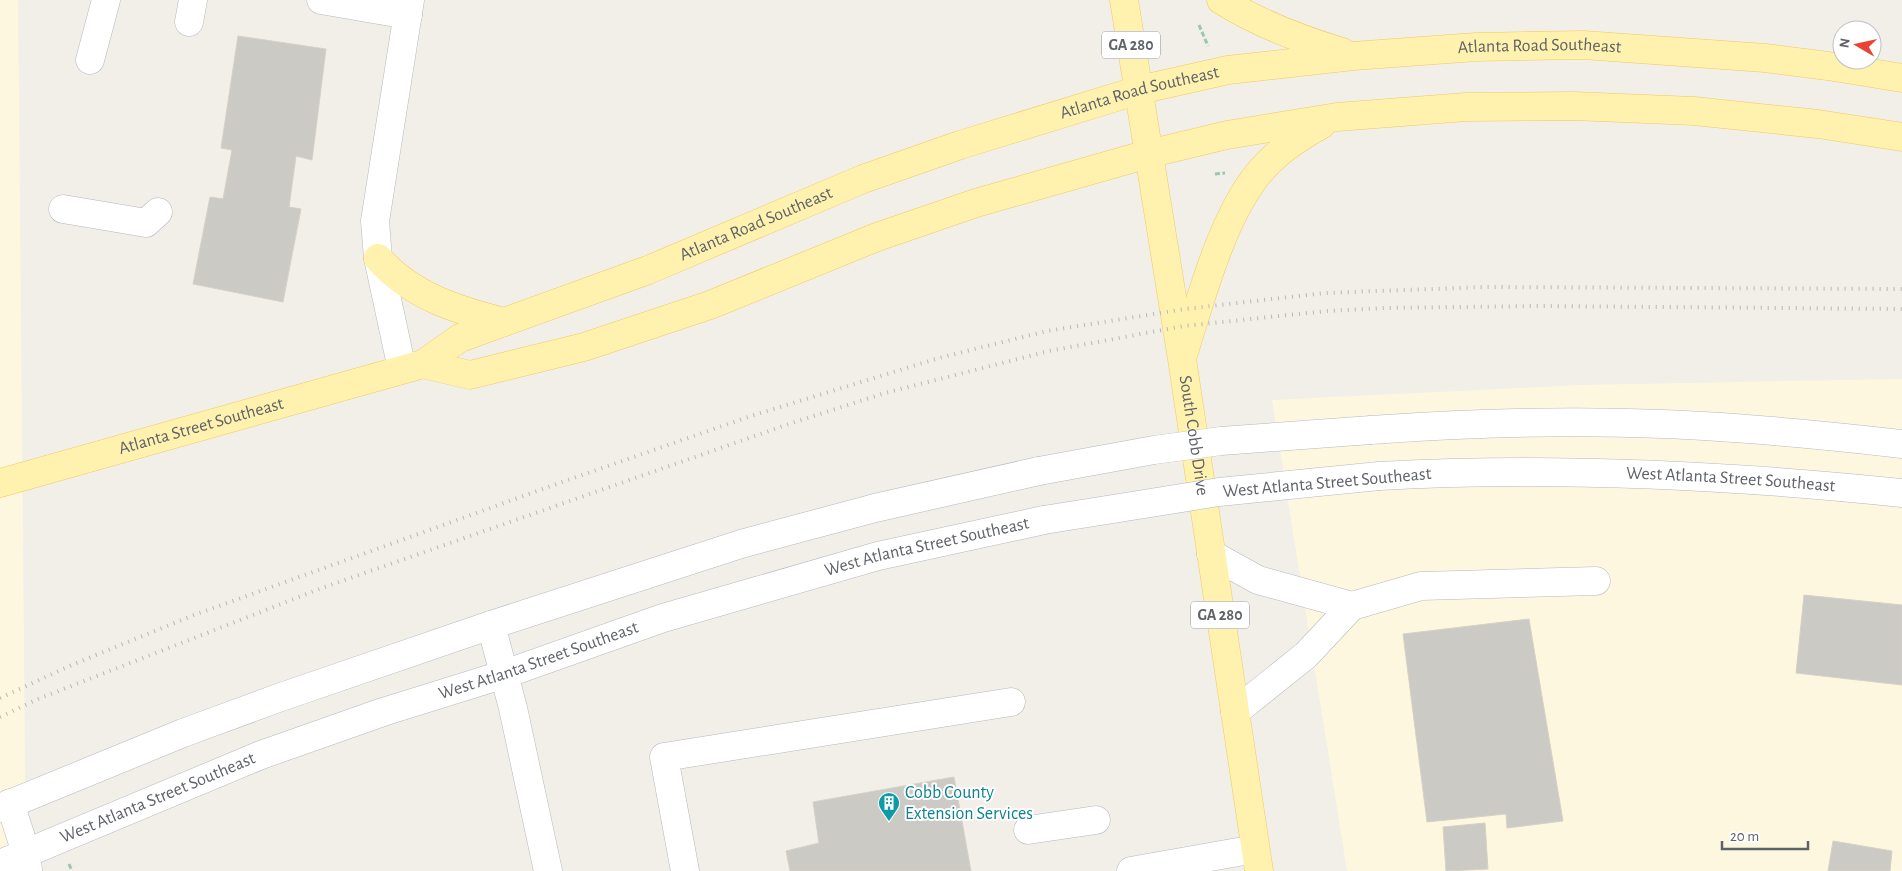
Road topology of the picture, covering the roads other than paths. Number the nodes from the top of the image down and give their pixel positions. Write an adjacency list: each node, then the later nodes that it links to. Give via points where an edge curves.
1 (106, 0): 7 (street)
2 (321, 0): 5 (street)
3 (1124, 0): 9 (main road, South Cobb Drive / GA 280)
4 (1221, 0): 6 (main road, via 1247,16 1304,41)
5 (409, 7): 15 (street, via 375,221)
6 (1353, 56): 8 (main road, Atlanta Road Southeast, via 1476,47 1583,45 1765,58); 9 (main road, Atlanta Road Southeast, via 1228,70)
7 (90, 60)
8 (1902, 78)
9 (1138, 90): 12 (main road, South Cobb Drive / GA 280); 16 (main road, Atlanta Road Southeast, via 960,144 863,179 648,270)
10 (1337, 117): 11 (main road, via 1466,107 1574,106 1694,111 1818,124); 12 (main road, via 1227,135); 17 (main road, via 1290,144 1257,175 1230,221)
11 (1902, 138)
12 (1148, 154): 17 (main road, South Cobb Drive / GA 280); 18 (main road, via 976,202 877,237 710,305 584,348 470,375)
13 (63, 209): 14 (street, via 146,223)
14 (158, 212)
15 (378, 258): 16 (main road, via 400,279 428,296 453,308); 18 (street)
16 (504, 322): 18 (main road, Atlanta Road Southeast, via 460,338)
17 (1182, 359): 22 (main road, South Cobb Drive / GA 280)
18 (413, 367): 20 (main road, Atlanta Street Southeast)
19 (1902, 444): 25 (street, bridge, via 1827,435 1664,424 1497,424 1221,441 1039,471 794,528)
20 (0, 483)
21 (1902, 493): 26 (street, West Atlanta Street Southeast, bridge, via 1681,474 1488,472 1379,476 1220,492 1044,520 934,543 663,618)
22 (1211, 554): 24 (street, via 1258,580); 28 (main road, South Cobb Drive / GA 280)
23 (1596, 581): 24 (street, via 1421,586)
24 (1352, 606): 28 (street, via 1306,655)
25 (491, 625): 26 (street); 29 (street, via 281,696)
26 (505, 674): 33 (street, West Atlanta Street Southeast, via 382,712 261,755); 35 (street)
27 (1010, 702): 36 (street, via 664,757)
28 (1235, 712): 32 (main road, South Cobb Drive / GA 280)
29 (5, 805): 33 (street)
30 (1096, 820): 31 (street)
31 (1028, 830)
32 (1257, 860): 37 (street)
33 (27, 862): 34 (street, West Atlanta Street Southeast)
34 (0, 864)
35 (548, 871)
36 (685, 871)
37 (1131, 871)

